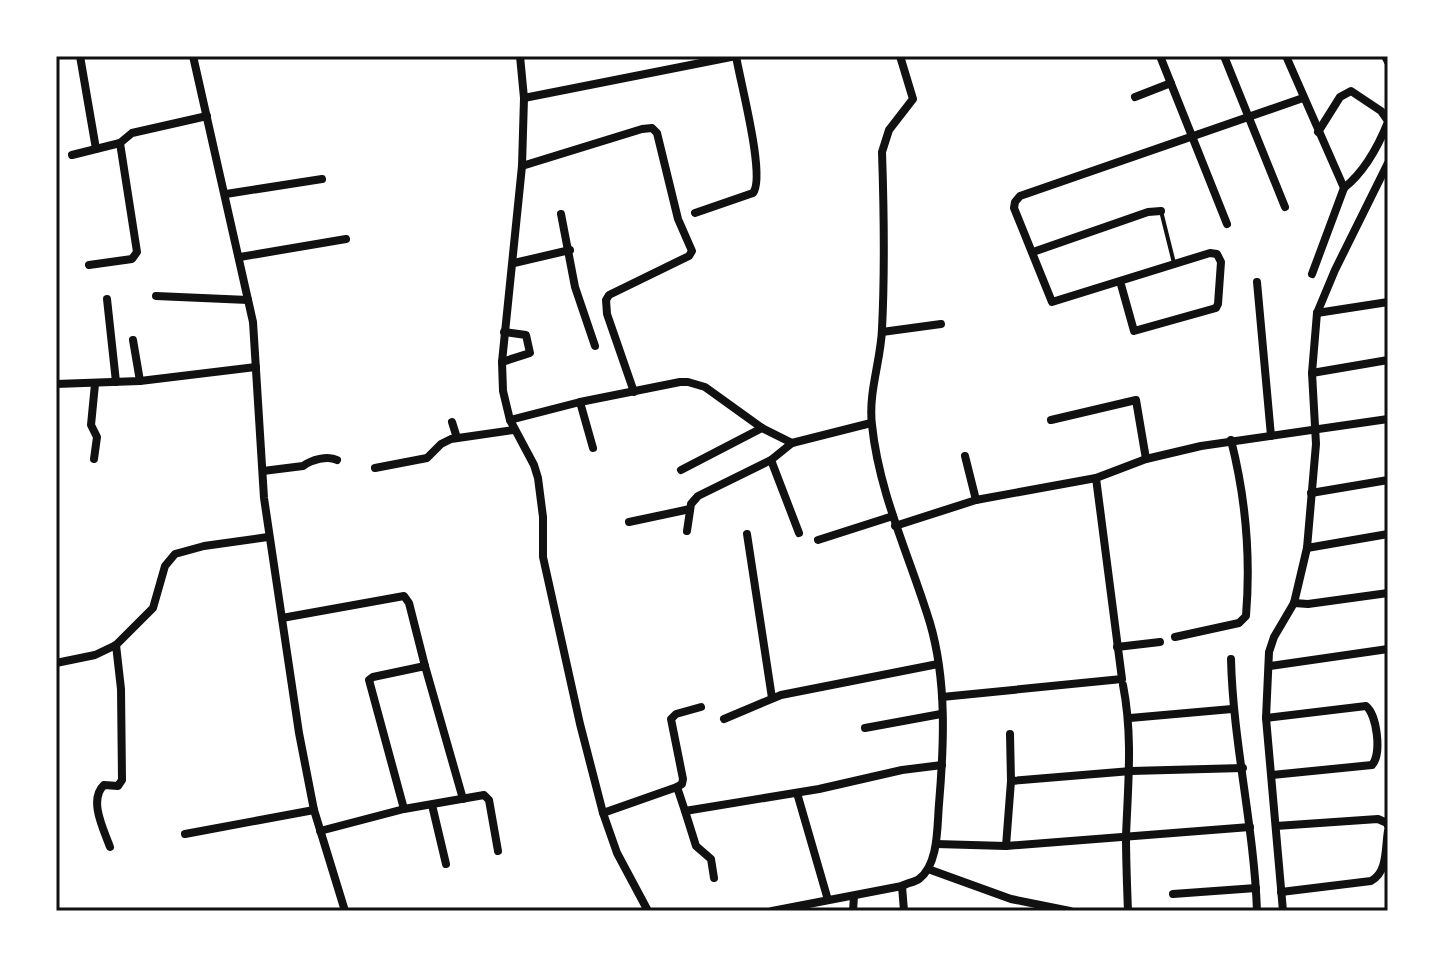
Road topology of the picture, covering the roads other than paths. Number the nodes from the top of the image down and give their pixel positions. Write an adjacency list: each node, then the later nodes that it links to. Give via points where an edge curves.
1 (80, 56): 22 (street)
2 (193, 56): 16 (street)
3 (520, 56): 14 (street)
4 (736, 56): 14 (street); 31 (street, via 758,188)
5 (900, 56): 51 (street, via 913,99 889,130 882,152)
6 (1160, 56): 12 (street)
7 (1224, 56): 17 (street)
8 (1298, 56): 10 (street)
9 (1385, 56): 11 (street)
10 (1287, 59): 15 (street)
11 (1388, 62)
12 (1171, 83): 13 (street); 20 (street)
13 (1135, 97)
14 (524, 98): 25 (street)
15 (1303, 98): 17 (street); 19 (street)
16 (207, 116): 21 (street, via 132,133); 28 (street)
17 (1250, 117): 20 (street); 29 (street)
18 (1388, 122): 19 (street, via 1351,91 1340,97); 27 (street, via 1369,160)
19 (1318, 132): 27 (street)
20 (1194, 137): 33 (street); 36 (street, via 1020,196 1014,208)
21 (120, 143): 22 (street); 40 (street, via 137,252 132,259)
22 (96, 149): 23 (street)
23 (72, 155)
24 (1388, 163): 48 (street)
25 (522, 166): 38 (street); 62 (street, via 642,129 657,133 678,219 692,251 606,300)
26 (322, 179): 28 (street)
27 (1344, 188): 41 (street)
28 (226, 194): 37 (street)
29 (1285, 207)
30 (1161, 211): 36 (street); 39 (lane)
31 (695, 213)
32 (561, 214): 35 (street)
33 (1227, 224)
34 (346, 239): 37 (street)
35 (570, 250): 38 (street); 53 (street, via 575,287)
36 (1033, 252): 42 (street, via 1052,302)
37 (240, 257): 46 (street)
38 (514, 263): 50 (street)
39 (1174, 263): 42 (street); 42 (street, via 1214,252 1220,257 1216,308 1134,331)
40 (89, 265)
41 (1312, 274)
42 (1120, 281)
43 (1257, 282): 71 (street)
44 (156, 296): 46 (street)
45 (107, 299): 59 (street)
46 (248, 300): 56 (street)
47 (1388, 302): 48 (street)
48 (1317, 313): 57 (street)
49 (941, 324): 51 (street)
50 (504, 332): 55 (street); 55 (street, via 526,335 530,353)
51 (882, 332): 67 (street)
52 (133, 340): 58 (street)
53 (595, 346)
54 (1388, 360): 57 (street)
55 (502, 362): 68 (street)
56 (256, 367): 58 (street); 83 (street)
57 (1312, 373): 70 (street)
58 (140, 381): 59 (street)
59 (116, 382): 61 (street)
60 (56, 384): 61 (street)
61 (95, 384): 77 (street)
62 (634, 392): 63 (street); 69 (street, via 680,382 701,385)
63 (580, 402): 68 (street); 75 (street)
64 (1388, 419): 70 (street)
65 (1051, 420): 78 (street, via 1136,400)
66 (452, 422): 72 (street)
67 (871, 423): 74 (street); 89 (street)
68 (511, 425): 72 (street); 134 (street, via 538,478 543,557)
69 (762, 428): 74 (street); 82 (street)
70 (1316, 431): 71 (street); 86 (street)
71 (1271, 436): 73 (street)
72 (457, 438): 81 (street, via 427,458)
73 (1231, 440): 78 (street); 101 (street, via 1249,535 1246,616 1239,623)
74 (792, 443): 80 (street)
75 (593, 448)
76 (965, 456): 87 (street)
77 (94, 459)
78 (1146, 459): 84 (street)
79 (337, 460): 83 (street)
80 (771, 460): 88 (street, via 702,493); 92 (street)
81 (375, 468)
82 (681, 470)
83 (263, 471): 95 (street)
84 (1096, 478): 87 (street); 104 (street)
85 (1388, 480): 86 (street)
86 (1311, 493): 97 (street)
87 (976, 500): 89 (street)
88 (690, 509): 90 (street); 91 (street)
89 (894, 521): 96 (street); 108 (street)
90 (629, 522)
91 (687, 531)
92 (799, 533)
93 (747, 534): 113 (street)
94 (1388, 534): 97 (street)
95 (268, 537): 100 (street); 103 (street, via 172,556 153,608)
96 (818, 540)
97 (1307, 548): 99 (street)
98 (1388, 593): 99 (street)
99 (1294, 603): 110 (street, via 1274,637)
100 (282, 618): 109 (street, via 404,596); 132 (street)
101 (1175, 637)
102 (1160, 642): 104 (street)
103 (116, 645): 107 (street); 143 (street, via 122,780 118,786 104,785 97,797)
104 (1117, 647): 112 (street, via 1122,679)
105 (1388, 649): 110 (street)
106 (1231, 659): 115 (street)
107 (56, 663)
108 (938, 664): 112 (street); 113 (street)
109 (425, 666): 129 (street); 131 (street, via 369,680)
110 (1270, 666): 118 (street)
111 (1123, 685): 117 (street)
112 (942, 697): 116 (street)
113 (772, 698): 119 (street)
114 (701, 707): 127 (street, via 671,719 683,779)
115 (1232, 709): 117 (street); 123 (street)
116 (941, 714): 120 (street); 122 (street)
117 (1130, 718): 124 (street)
118 (1266, 718): 125 (street); 125 (street, via 1366,706 1374,717 1378,755 1372,765)
119 (724, 719)
120 (865, 728)
121 (1010, 734): 126 (street)
122 (942, 765): 128 (street); 141 (street)
123 (1243, 768): 124 (street); 136 (street)
124 (1131, 771): 126 (street); 140 (street)
125 (1272, 775): 135 (street)
126 (1011, 781): 142 (street)
127 (677, 787): 133 (street); 134 (street)
128 (797, 793): 133 (street); 153 (street)
129 (463, 799): 130 (street); 144 (street, via 486,796)
130 (432, 805): 131 (street); 145 (street)
131 (404, 809): 138 (street)
132 (314, 810): 138 (street); 139 (street)
133 (685, 811): 147 (street, via 696,846 711,859)
134 (603, 813): 155 (street)
135 (1276, 826): 137 (street, via 1378,819); 150 (street)
136 (1250, 827): 140 (street); 149 (street)
137 (1388, 829): 150 (street, via 1378,877)
138 (320, 831): 154 (street)
139 (185, 834)
140 (1126, 836): 142 (street); 160 (street)
141 (936, 844): 142 (street); 146 (street)
142 (1006, 846)
143 (110, 847)
144 (498, 851)
145 (446, 864)
146 (928, 869): 148 (street); 159 (street, via 1011,899)
147 (714, 878)
148 (902, 886): 152 (street); 158 (street)
149 (1256, 888): 151 (street); 161 (street)
150 (1281, 892): 162 (street)
151 (1173, 894)
152 (854, 896): 153 (street); 157 (street)
153 (828, 900): 156 (street)
154 (345, 911)
155 (648, 911)
156 (772, 911)
157 (853, 911)
158 (904, 911)
159 (1070, 911)
160 (1128, 911)
161 (1257, 911)
162 (1283, 911)

